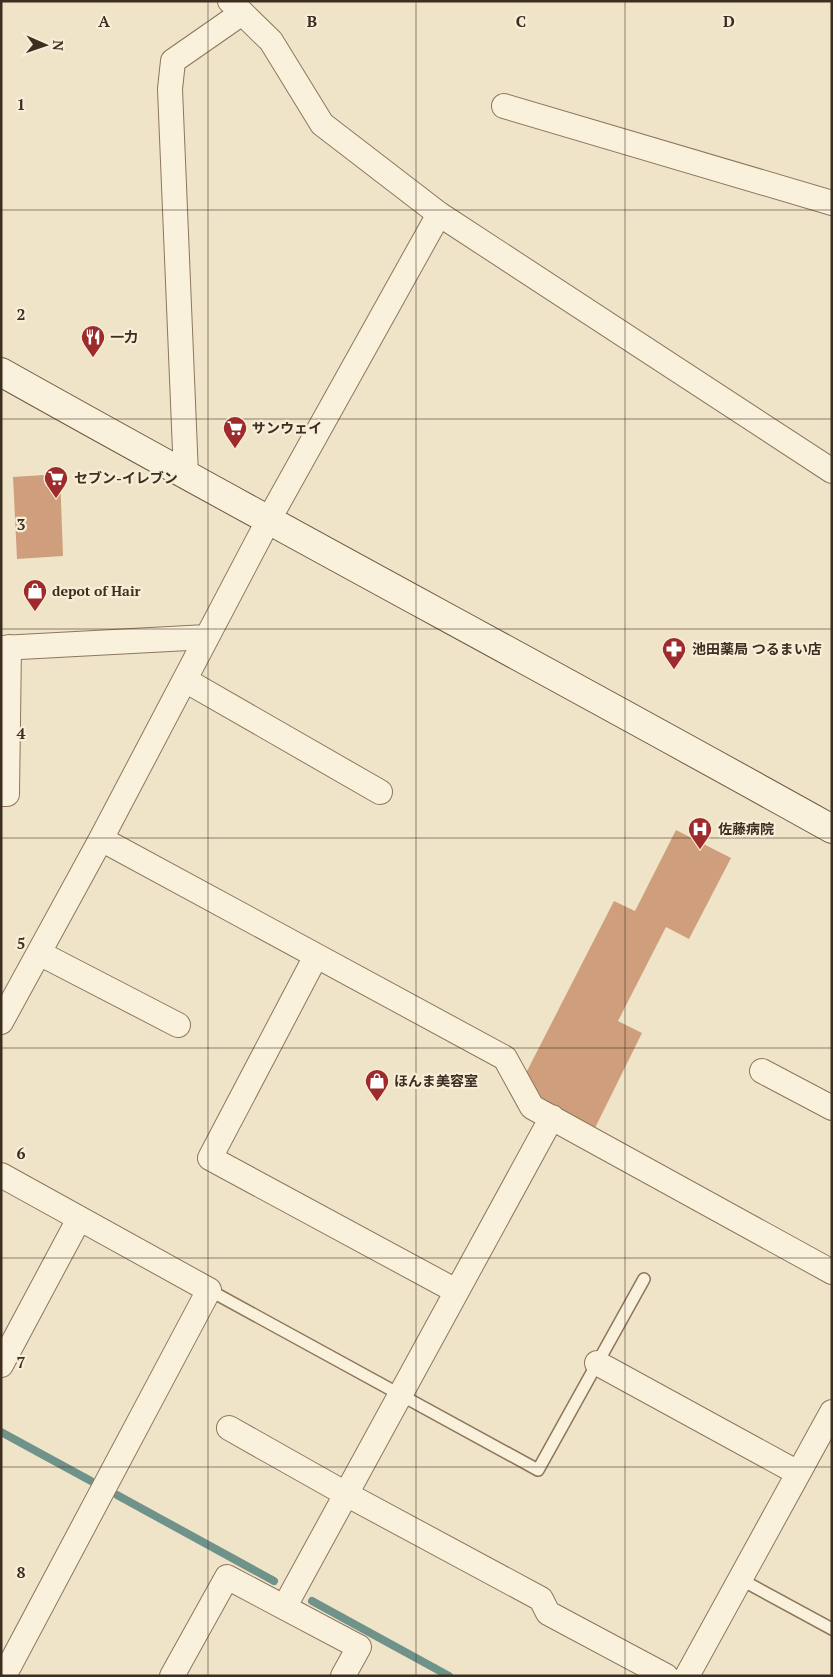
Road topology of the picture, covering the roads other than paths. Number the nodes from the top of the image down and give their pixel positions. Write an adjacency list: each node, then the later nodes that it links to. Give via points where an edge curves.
1 (236, 7): 4 (street, via 271,41 322,124); 7 (street, via 173,61 170,89)
2 (504, 106): 3 (street)
3 (832, 203)
4 (439, 214): 6 (street); 8 (street)
5 (1, 372): 7 (street)
6 (832, 471)
7 (186, 475): 8 (street)
8 (268, 522): 9 (street); 14 (street)
9 (207, 637): 10 (street); 11 (street)
10 (5, 648): 13 (street, via 7,794)
11 (185, 680): 12 (street); 15 (street)
12 (380, 792)
13 (1, 794)
14 (832, 829)
15 (101, 839): 16 (street); 17 (street)
16 (39, 953): 18 (street); 19 (street)
17 (316, 956): 22 (street, via 505,1058 532,1107); 28 (street, via 210,1158)
18 (1, 1022)
19 (178, 1026)
20 (762, 1070): 21 (street)
21 (832, 1108)
22 (552, 1117): 25 (street); 28 (street)
23 (1, 1175): 24 (street)
24 (79, 1219): 27 (street); 30 (street)
25 (832, 1272)
26 (644, 1279): 29 (lane)
27 (208, 1290): 31 (lane); 39 (street)
28 (456, 1291): 31 (street)
29 (597, 1363): 31 (lane, via 538,1470); 34 (street)
30 (1, 1364)
31 (401, 1394): 35 (street)
32 (832, 1412): 34 (street)
33 (229, 1428): 35 (street)
34 (798, 1474): 36 (street)
35 (346, 1494): 37 (street); 42 (street, via 541,1600 548,1613)
36 (740, 1579): 38 (lane); 43 (street)
37 (285, 1606): 40 (street, via 227,1577); 41 (street, via 359,1647)
38 (832, 1629)
39 (4, 1676)
40 (172, 1676)
41 (343, 1676)
42 (666, 1676)
43 (687, 1676)

